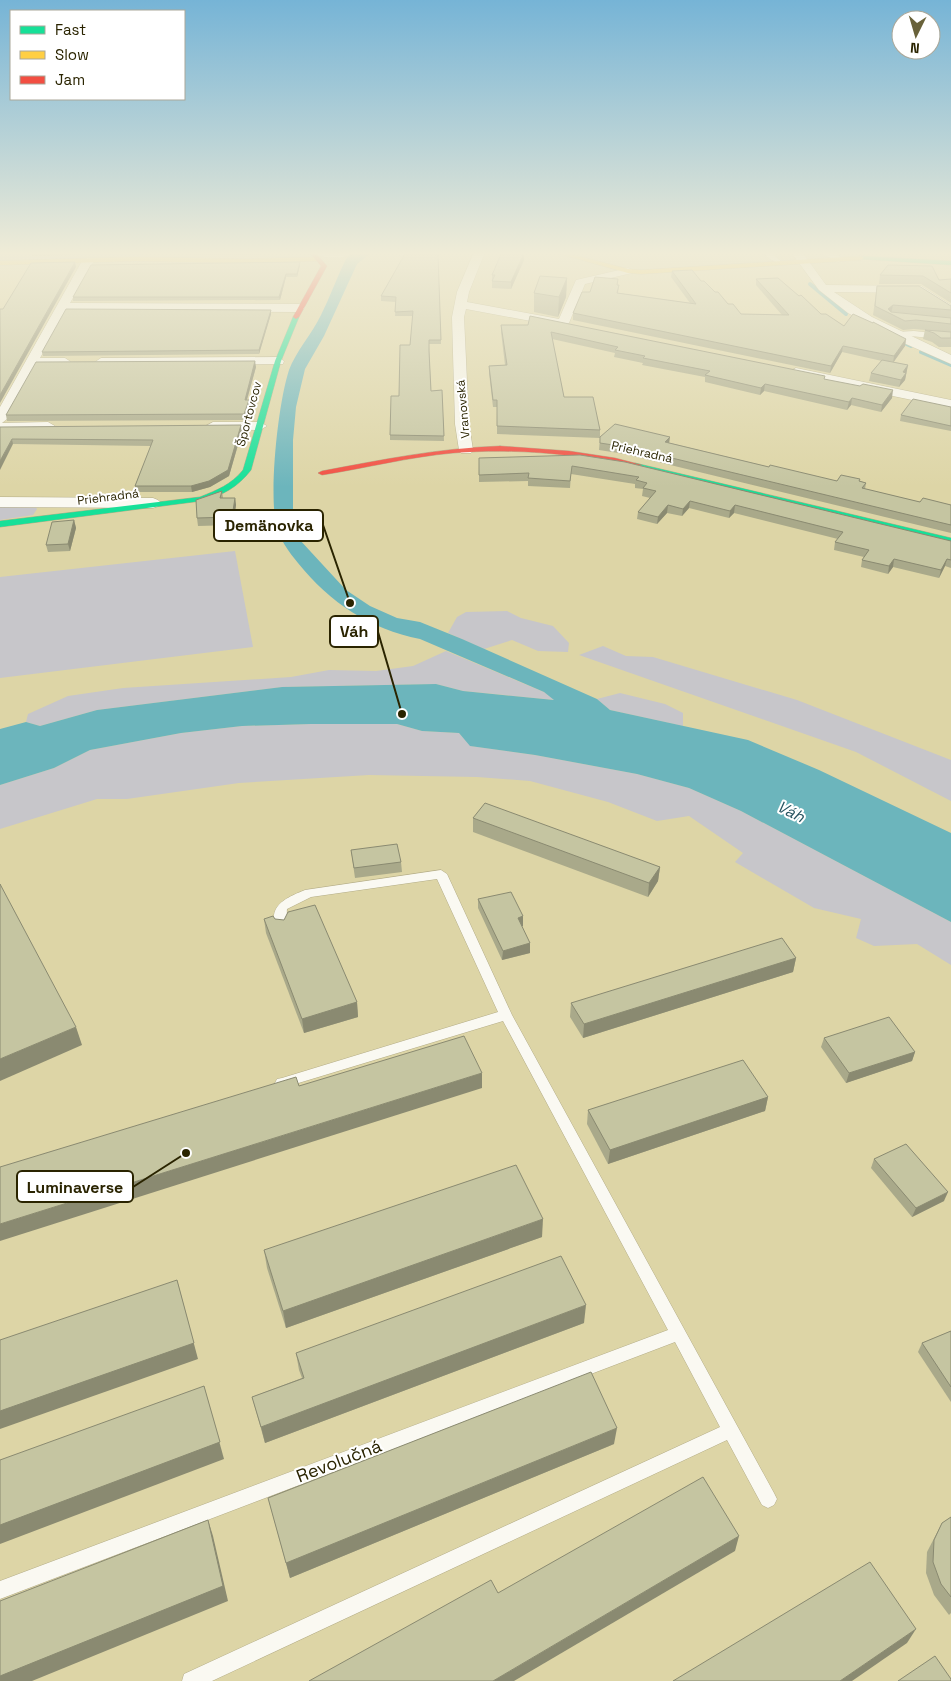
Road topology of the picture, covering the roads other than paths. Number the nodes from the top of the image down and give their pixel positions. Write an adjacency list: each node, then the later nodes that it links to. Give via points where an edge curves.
1 (49, 330): 9 (street)
2 (290, 330): 8 (street, Športovcov)
3 (458, 330): 17 (street, Vranovská)
4 (890, 330): 5 (street)
5 (897, 334): 6 (lane); 7 (street)
6 (951, 337)
7 (951, 360)
8 (278, 361): 9 (street); 16 (street, Športovcov)
9 (32, 362): 12 (street)
10 (783, 369): 11 (street)
11 (951, 404)
12 (0, 419)
13 (0, 426): 14 (street)
14 (58, 426)
15 (202, 426): 16 (street)
16 (260, 426): 19 (street, Športovcov, via 248,470 237,483)
17 (466, 450): 18 (street, Priehradná, via 414,456); 23 (street, Priehradná, via 535,449 609,459)
18 (322, 474)
19 (218, 494): 21 (street, Priehradná)
20 (0, 502): 21 (street)
21 (176, 503): 22 (street, Priehradná)
22 (0, 524)
23 (951, 541)
24 (282, 929): 25 (lane, via 282,907 309,893 441,874)
25 (506, 1015): 26 (lane); 27 (lane)
26 (267, 1087)
27 (679, 1333): 28 (lane); 30 (lane, Revolučná)
28 (731, 1430): 29 (lane); 31 (lane)
29 (768, 1499)
30 (0, 1590)
31 (191, 1681)

